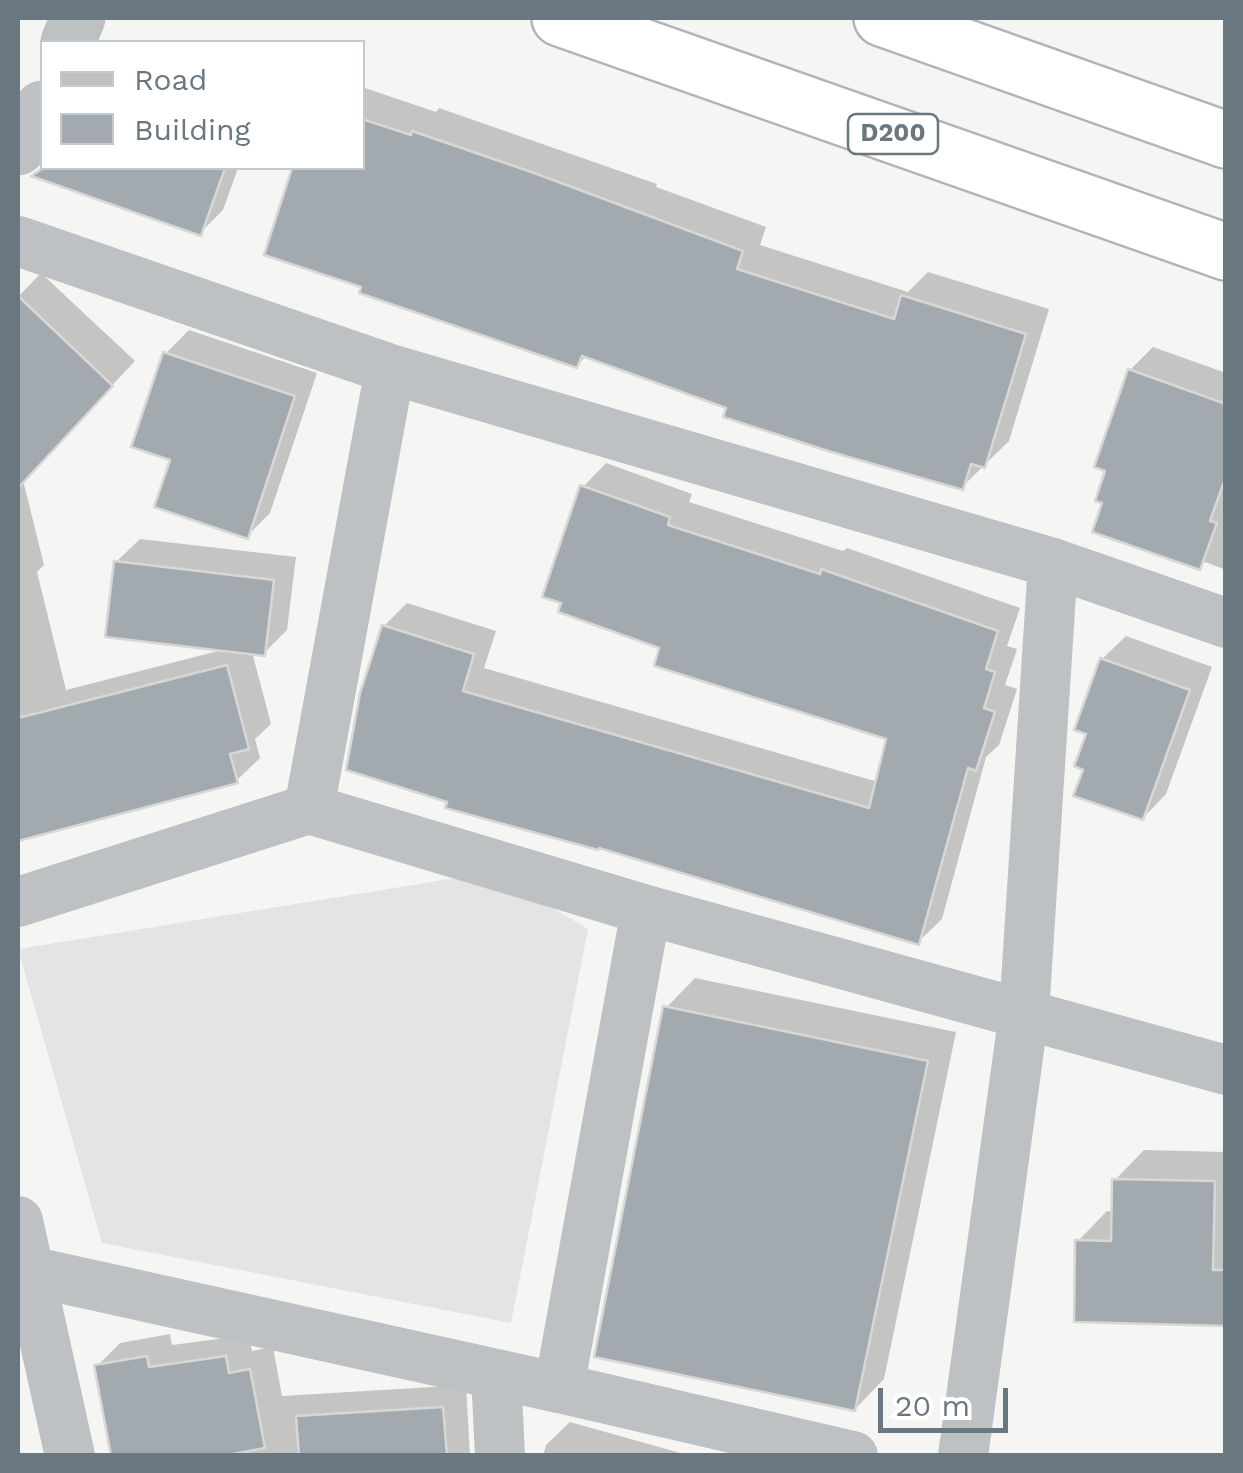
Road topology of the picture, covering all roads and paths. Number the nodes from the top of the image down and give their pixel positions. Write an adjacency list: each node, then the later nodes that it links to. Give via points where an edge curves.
1 (560, 18): 7 (highway, D200)
2 (882, 18): 4 (highway)
3 (40, 113): 5 (street)
4 (1226, 140)
5 (18, 148)
6 (18, 241): 8 (street)
7 (1226, 252)
8 (390, 369): 9 (street); 11 (street)
9 (1053, 563): 10 (street); 14 (street)
10 (1226, 623)
11 (309, 809): 12 (street); 13 (street)
12 (18, 902)
13 (646, 910): 14 (street); 19 (street)
14 (1024, 1013): 15 (street); 23 (street)
15 (1226, 1070)
16 (18, 1221): 17 (street)
17 (29, 1272): 18 (street); 20 (street)
18 (496, 1374): 19 (street); 21 (street)
19 (559, 1388): 22 (street)
20 (70, 1456)
21 (500, 1456)
22 (853, 1456)
23 (964, 1456)

